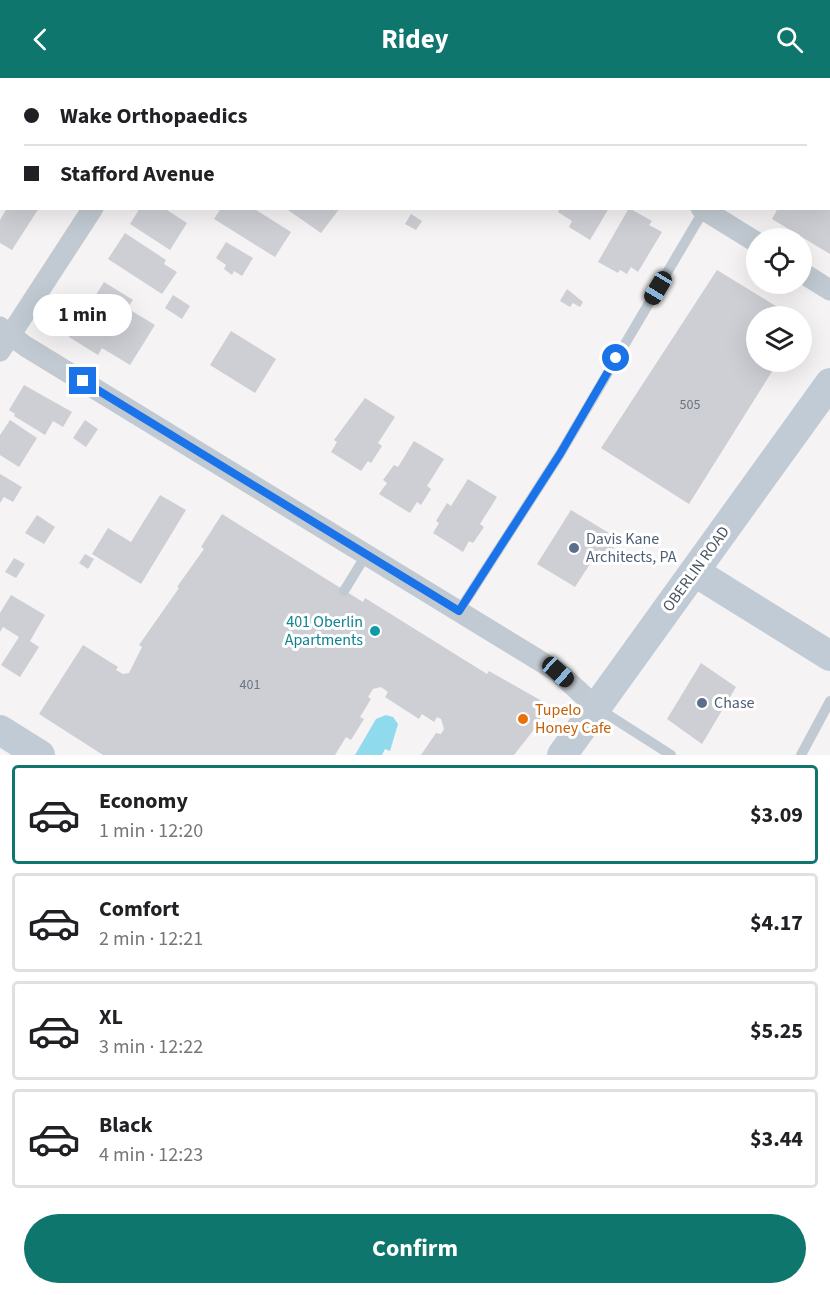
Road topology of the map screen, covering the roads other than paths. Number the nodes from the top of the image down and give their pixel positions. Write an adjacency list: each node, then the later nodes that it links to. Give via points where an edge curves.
1 (92, 210): 7 (street)
2 (701, 210): 12 (lane, via 560,454)
3 (704, 210): 4 (street)
4 (746, 236)
5 (812, 279): 6 (street)
6 (830, 290)
7 (4, 338): 9 (street)
8 (830, 383): 10 (main road, OBERLIN ROAD)
9 (366, 555): 11 (lane); 12 (street)
10 (694, 573): 13 (main road); 15 (main road, OBERLIN ROAD)
11 (344, 591)
12 (459, 611): 15 (street, via 558,672)
13 (830, 656)
14 (830, 700): 20 (lane)
15 (596, 707): 18 (main road, OBERLIN ROAD); 19 (lane)
16 (0, 730): 17 (main road)
17 (40, 755)
18 (562, 755)
19 (671, 755)
20 (801, 755)

